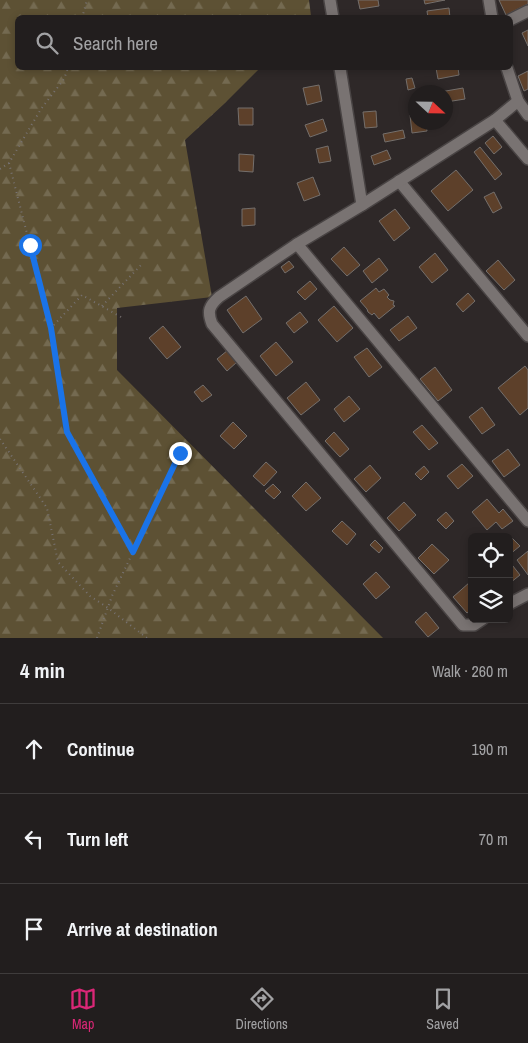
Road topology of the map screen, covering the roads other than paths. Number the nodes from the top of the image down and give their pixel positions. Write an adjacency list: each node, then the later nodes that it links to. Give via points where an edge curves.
1 (330, 0): 4 (street)
2 (489, 0): 5 (street)
3 (528, 10): 6 (street)
4 (332, 15)
5 (492, 15)
6 (513, 18)
7 (340, 70): 14 (street)
8 (508, 70): 9 (street)
9 (518, 101): 10 (street); 11 (street)
10 (528, 116)
11 (495, 120): 12 (street); 13 (street)
12 (528, 159)
13 (399, 181): 14 (street); 16 (street)
14 (362, 205): 15 (street)
15 (298, 244): 17 (street); 20 (street, via 219,297 209,309 212,324 463,625)
16 (528, 336)
17 (528, 521)
18 (528, 594): 19 (street)
19 (513, 602)
20 (477, 623)

